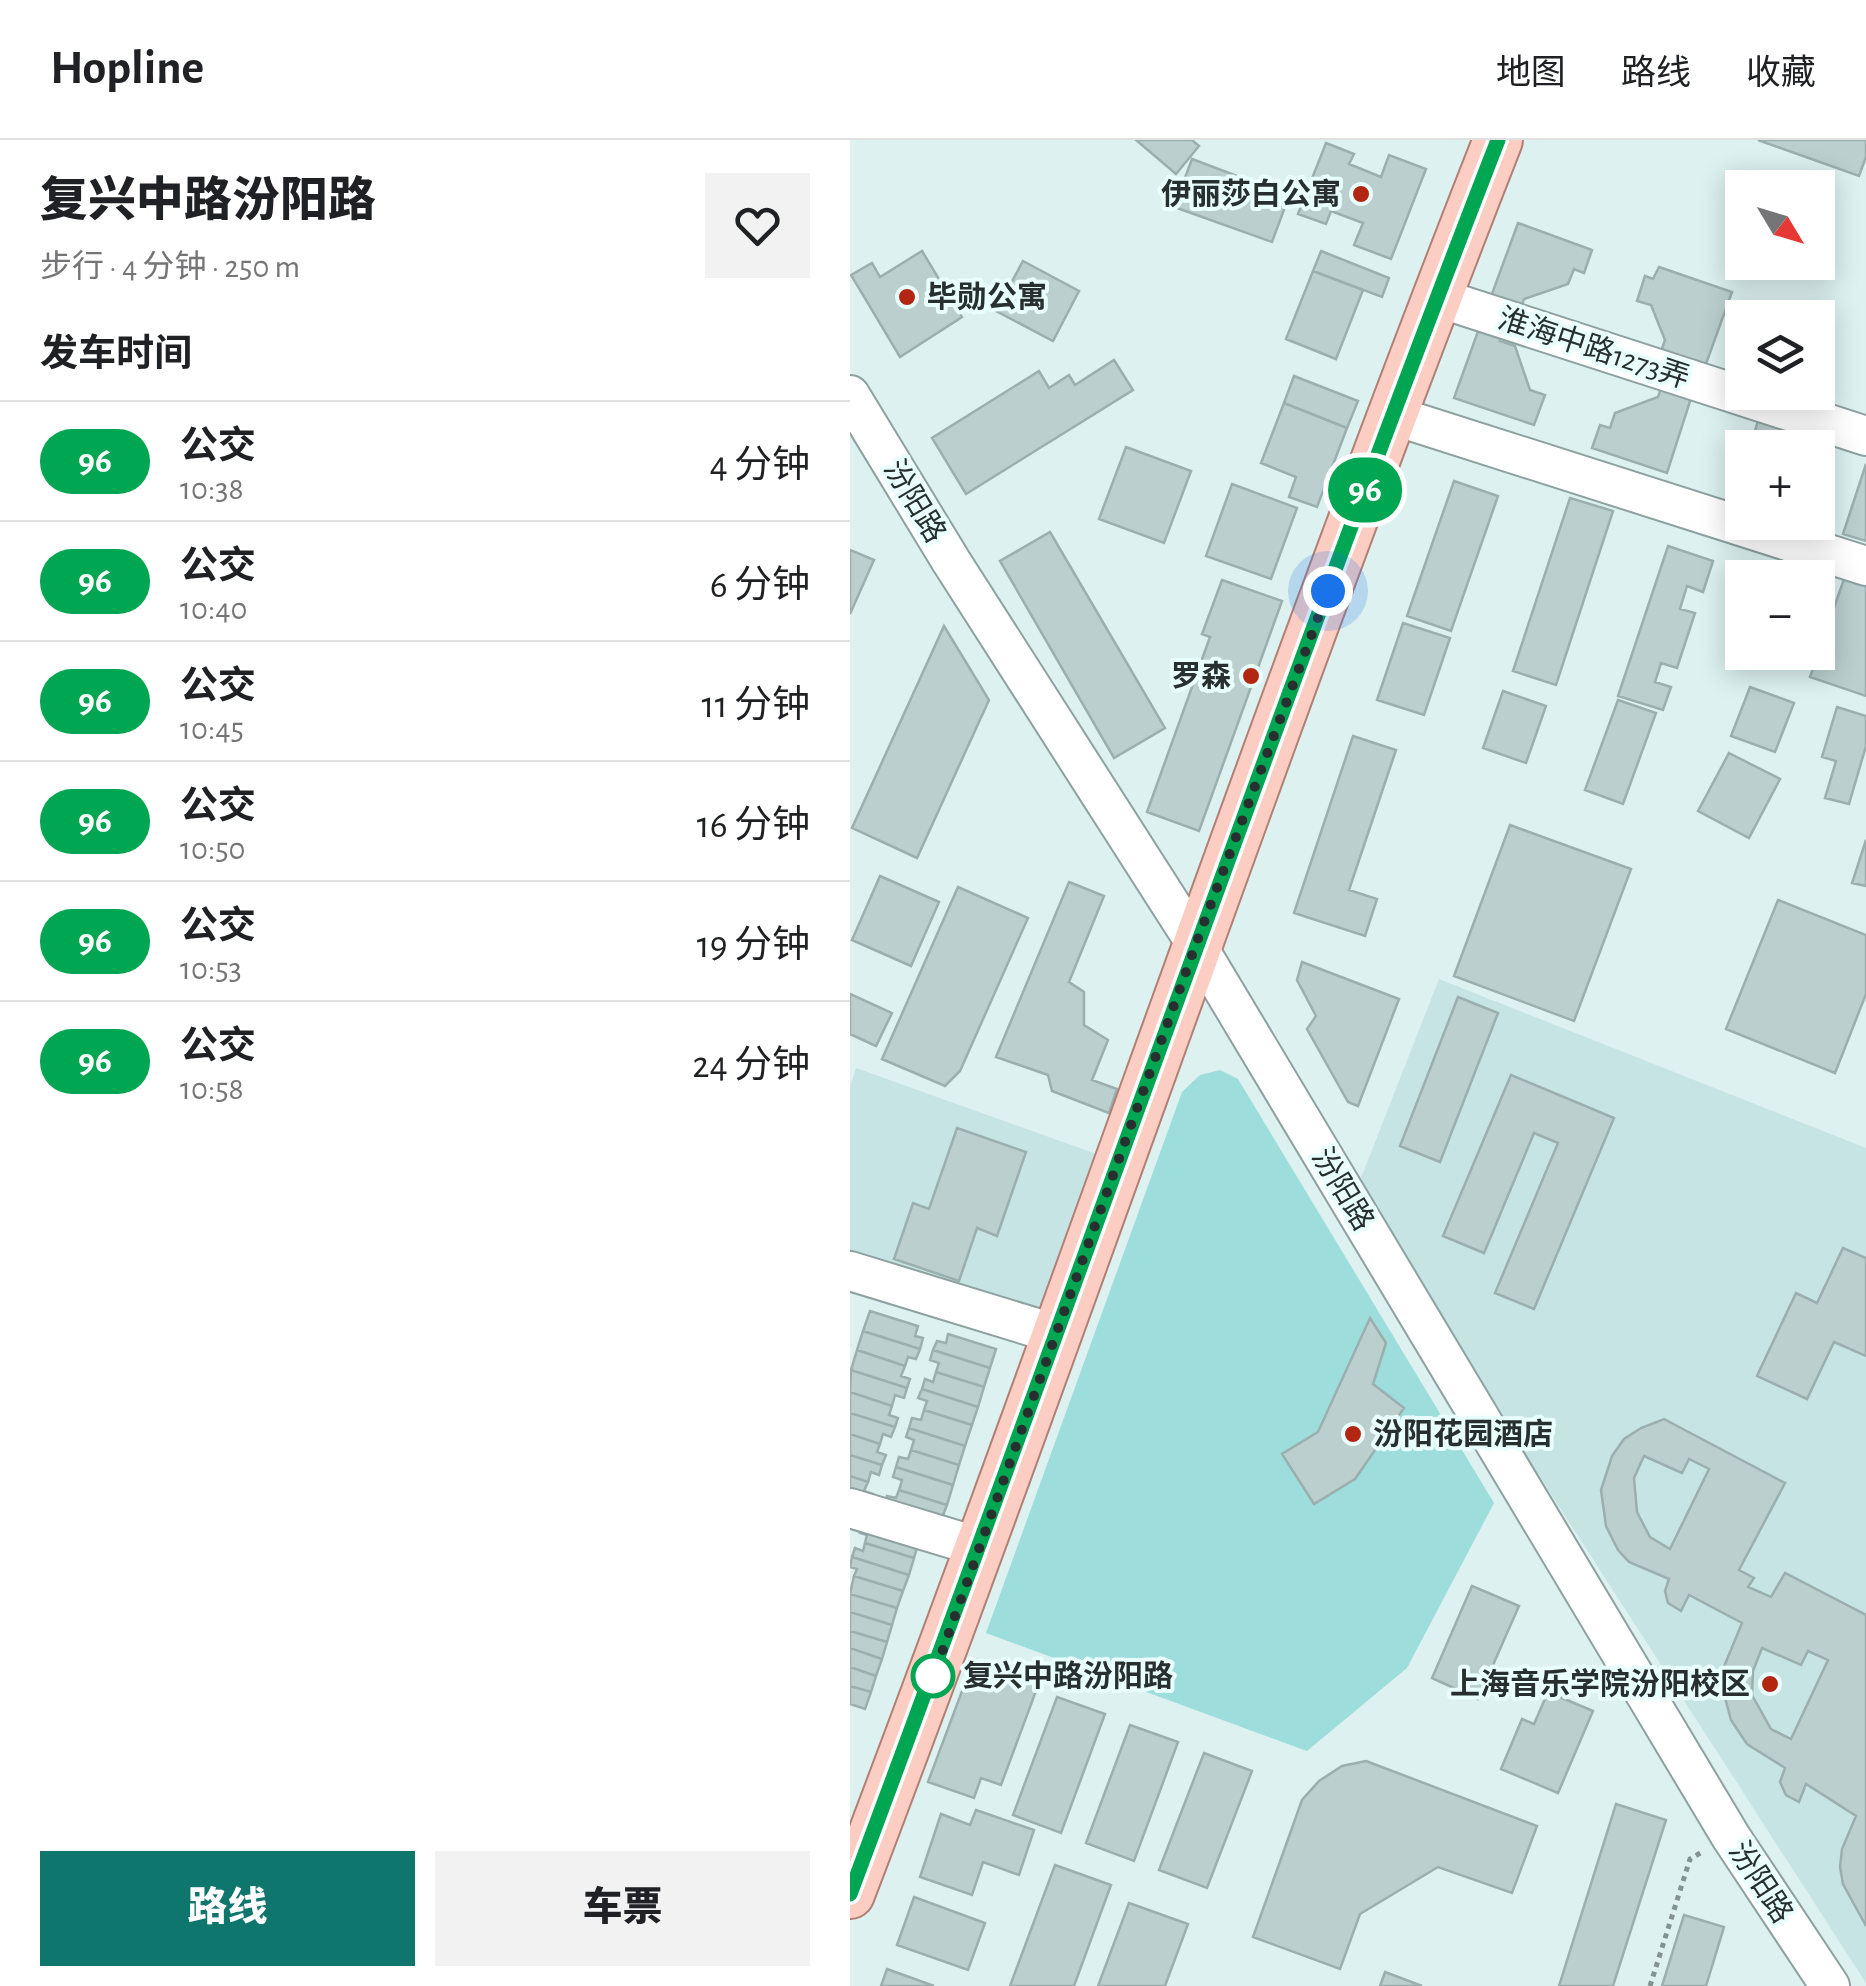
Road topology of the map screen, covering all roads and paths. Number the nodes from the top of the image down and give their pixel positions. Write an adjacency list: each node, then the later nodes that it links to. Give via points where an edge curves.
1 (1498, 140): 2 (main road)
2 (1436, 296): 4 (main road); 5 (street, 淮海中路1273弄)
3 (850, 395): 7 (street, 汾阳路)
4 (1392, 415): 6 (street); 7 (main road)
5 (1866, 436)
6 (1866, 566)
7 (1196, 944): 9 (main road); 12 (street, 汾阳路)
8 (850, 1271): 9 (street)
9 (1056, 1334): 11 (main road)
10 (850, 1508): 11 (street)
11 (979, 1547): 13 (main road)
12 (1731, 1837): 14 (path, via 1690,1859); 15 (street, 汾阳路)
13 (850, 1894)
14 (1650, 1986)
15 (1830, 1986)

